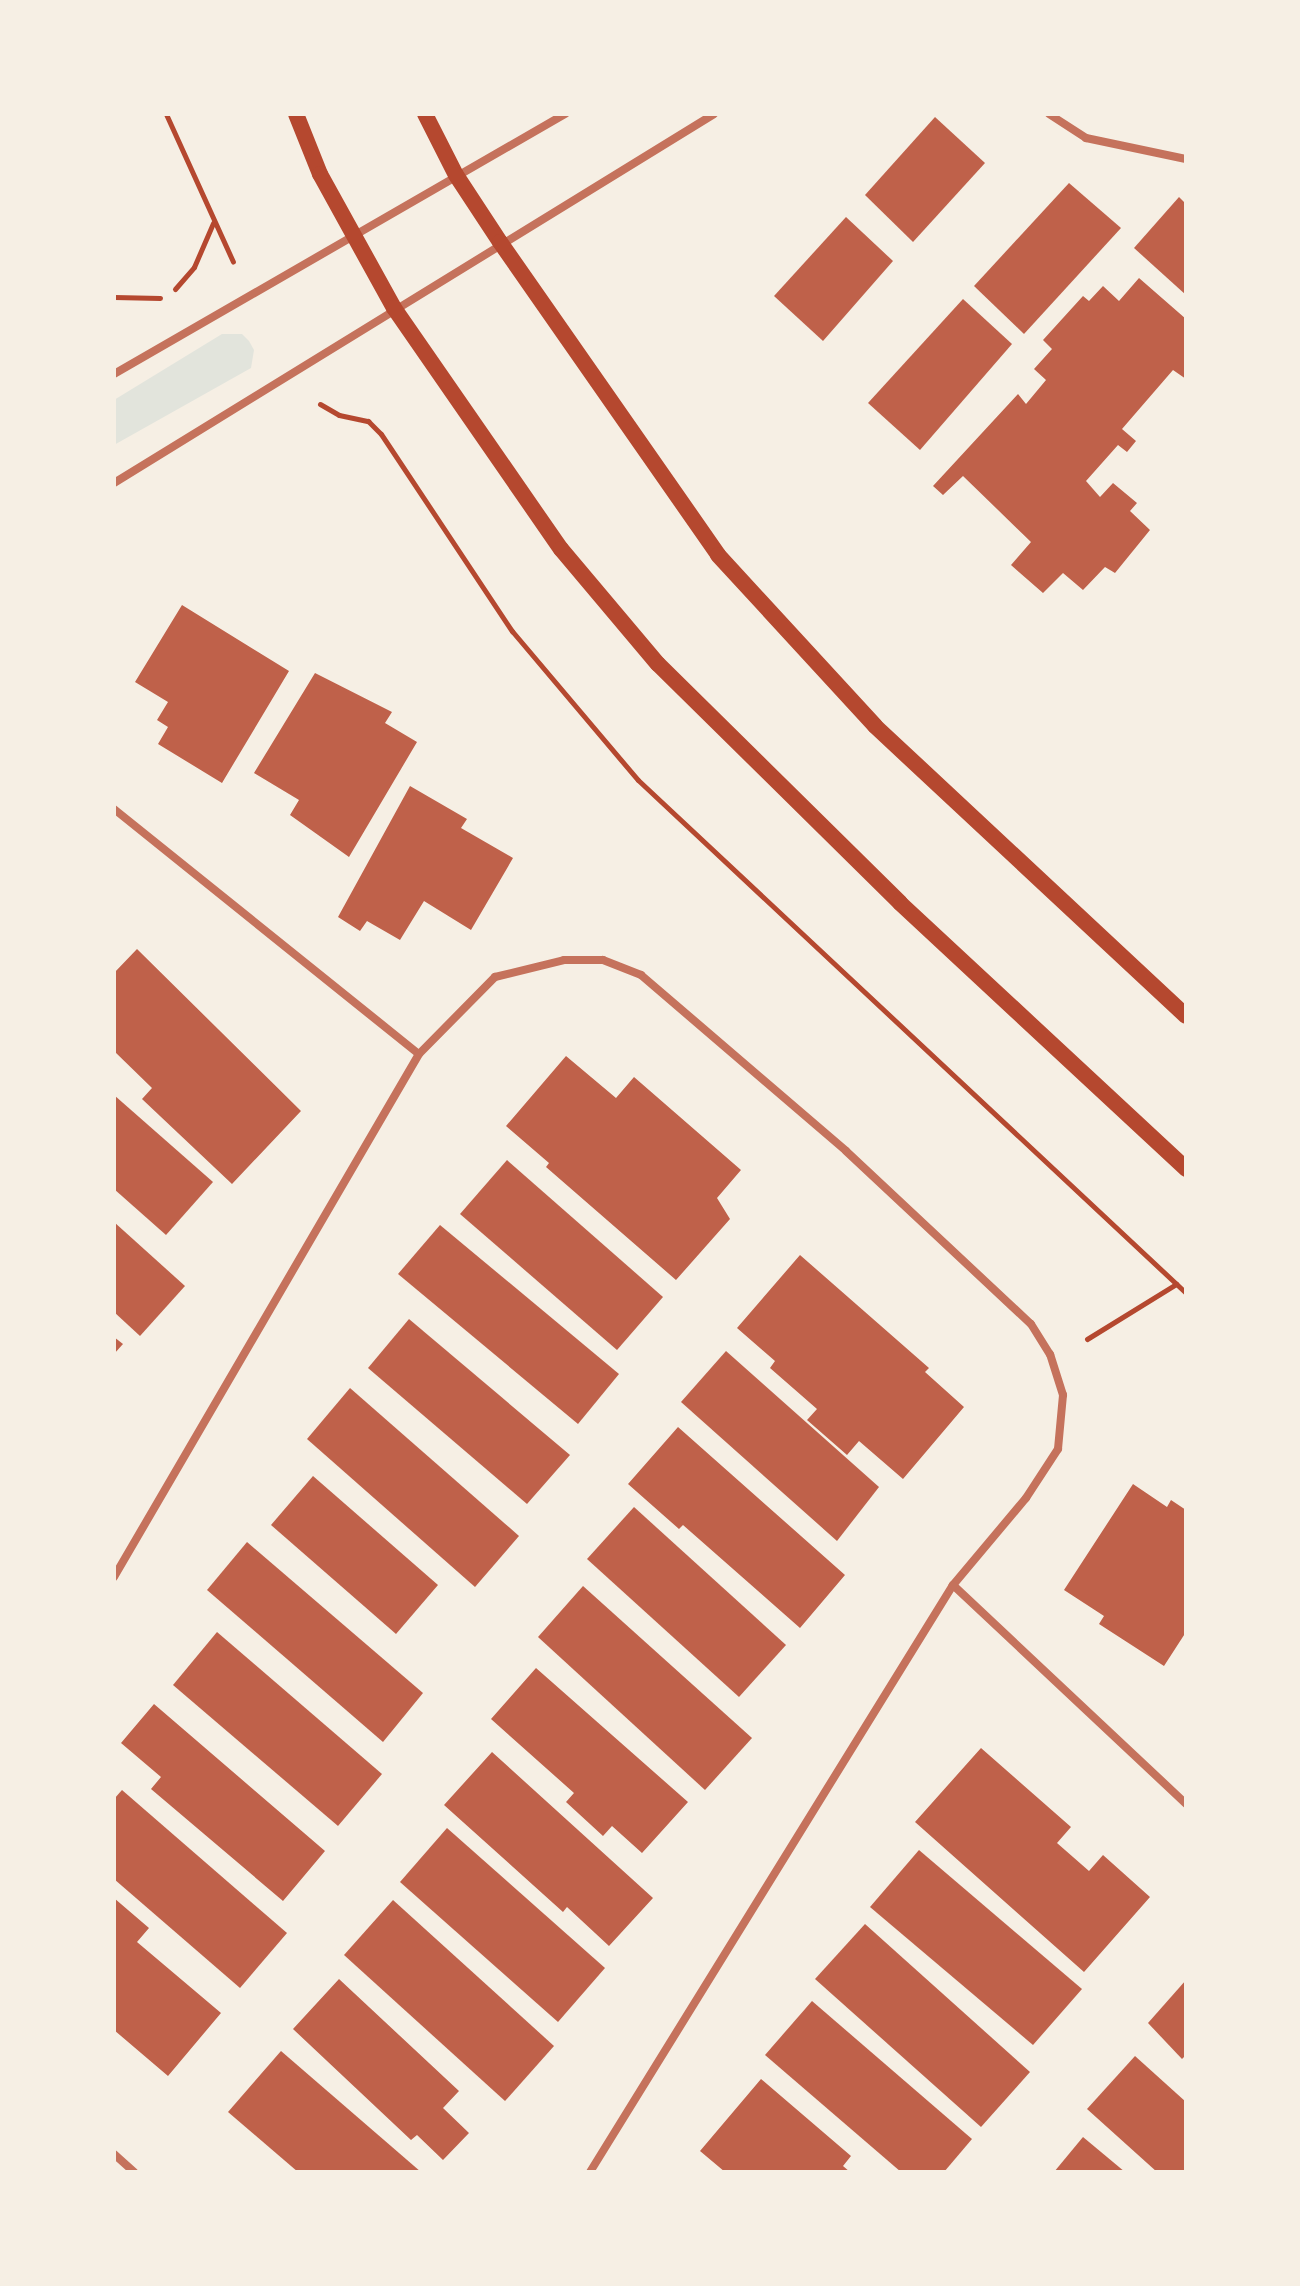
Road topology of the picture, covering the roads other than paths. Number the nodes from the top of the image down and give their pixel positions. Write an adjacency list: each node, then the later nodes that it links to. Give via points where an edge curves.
1 (296, 114): 8 (main road)
2 (425, 114): 7 (main road)
3 (565, 114): 7 (street)
4 (714, 114): 9 (street)
5 (1049, 114): 6 (street, via 1086,138)
6 (1186, 159)
7 (456, 175): 8 (street); 9 (main road)
8 (354, 235): 10 (main road); 11 (street)
9 (500, 242): 10 (street); 14 (main road, via 686,513 807,656)
10 (394, 308): 12 (street); 16 (main road, via 561,549 658,664 878,881)
11 (114, 374)
12 (114, 483)
13 (114, 809): 15 (street)
14 (1186, 1016)
15 (419, 1054): 17 (street); 18 (street, via 495,977 564,960 603,960 641,975 846,1151 1019,1313 1052,1360 1063,1395 1058,1449 1026,1498)
16 (1186, 1169)
17 (114, 1577)
18 (953, 1585): 19 (street); 22 (street)
19 (1186, 1804)
20 (114, 2154): 21 (street)
21 (134, 2172)
22 (590, 2172)

